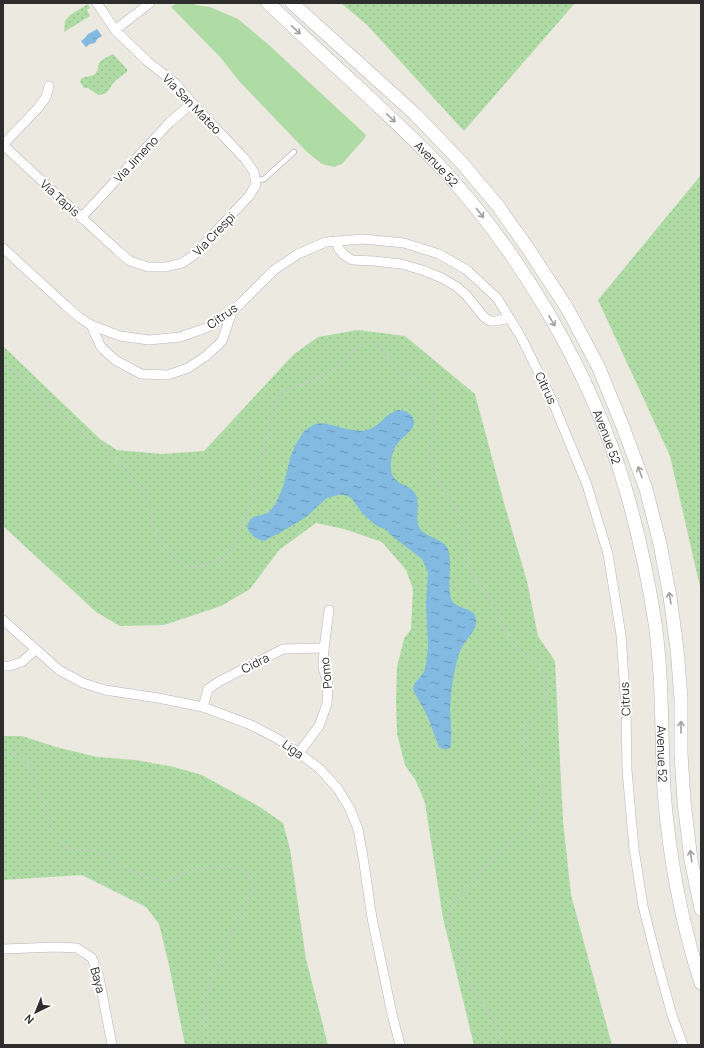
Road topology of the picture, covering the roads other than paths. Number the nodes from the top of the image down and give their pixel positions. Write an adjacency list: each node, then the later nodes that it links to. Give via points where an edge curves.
1 (97, 3): 5 (street, Via San Mateo)
2 (150, 3): 5 (street)
3 (268, 3): 27 (main road, Avenue 52, one-way to 27, via 405,131 470,201 499,238 533,289 563,340 588,391 624,484 647,580 660,664 664,792 674,878)
4 (292, 3): 25 (main road, Avenue 52, one-way to 4, via 691,860 684,802 677,649 660,544 646,489 598,366 567,308 527,246 461,162 415,114)
5 (115, 30): 7 (street, Via San Mateo, via 147,61 176,84)
6 (49, 86): 8 (street, via 46,97 38,108)
7 (192, 103): 10 (street, Via San Mateo, via 245,159 254,172); 11 (street, Via Jimeno)
8 (3, 145): 11 (street, Via Tapis)
9 (294, 152): 10 (lane, via 264,179)
10 (255, 183): 14 (street, Via Crespi, via 249,196 193,256 182,263 166,267 148,267 130,261)
11 (81, 218): 14 (street, Via Tapis)
12 (336, 241): 15 (street, Citrus, via 326,242 298,254 274,270); 16 (street, Citrus, via 363,239 404,242 439,254 467,270 497,298); 16 (street, via 344,255 352,260 401,264 429,273 457,287 490,321)
13 (3, 248): 17 (street, Citrus, via 65,305)
14 (118, 251)
15 (232, 312): 17 (street, Citrus, via 206,328 187,335 149,340 120,336); 17 (street, via 222,340 206,356 188,368 168,375 141,374 115,360 101,347)
16 (509, 318): 30 (street, Citrus, via 521,337 558,414 587,486 608,554 621,635 627,770 634,848 657,961)
17 (91, 325)
18 (329, 610): 20 (street, Pomo)
19 (3, 620): 21 (street, Liga)
20 (324, 648): 23 (street, Cidra, via 283,649 208,689); 24 (street, Pomo, via 323,668 328,684 327,704 319,726)
21 (36, 650): 22 (street, via 22,662); 23 (street, Liga, via 59,670 83,684)
22 (3, 666)
23 (202, 707): 24 (street, Liga, via 251,725)
24 (299, 753): 29 (street, Liga, via 320,769 338,789 358,829 372,918)
25 (701, 908)
26 (3, 949): 28 (street, Baya, via 77,948 92,958 99,977)
27 (701, 983)
28 (112, 1045)
29 (400, 1045)
30 (683, 1045)

